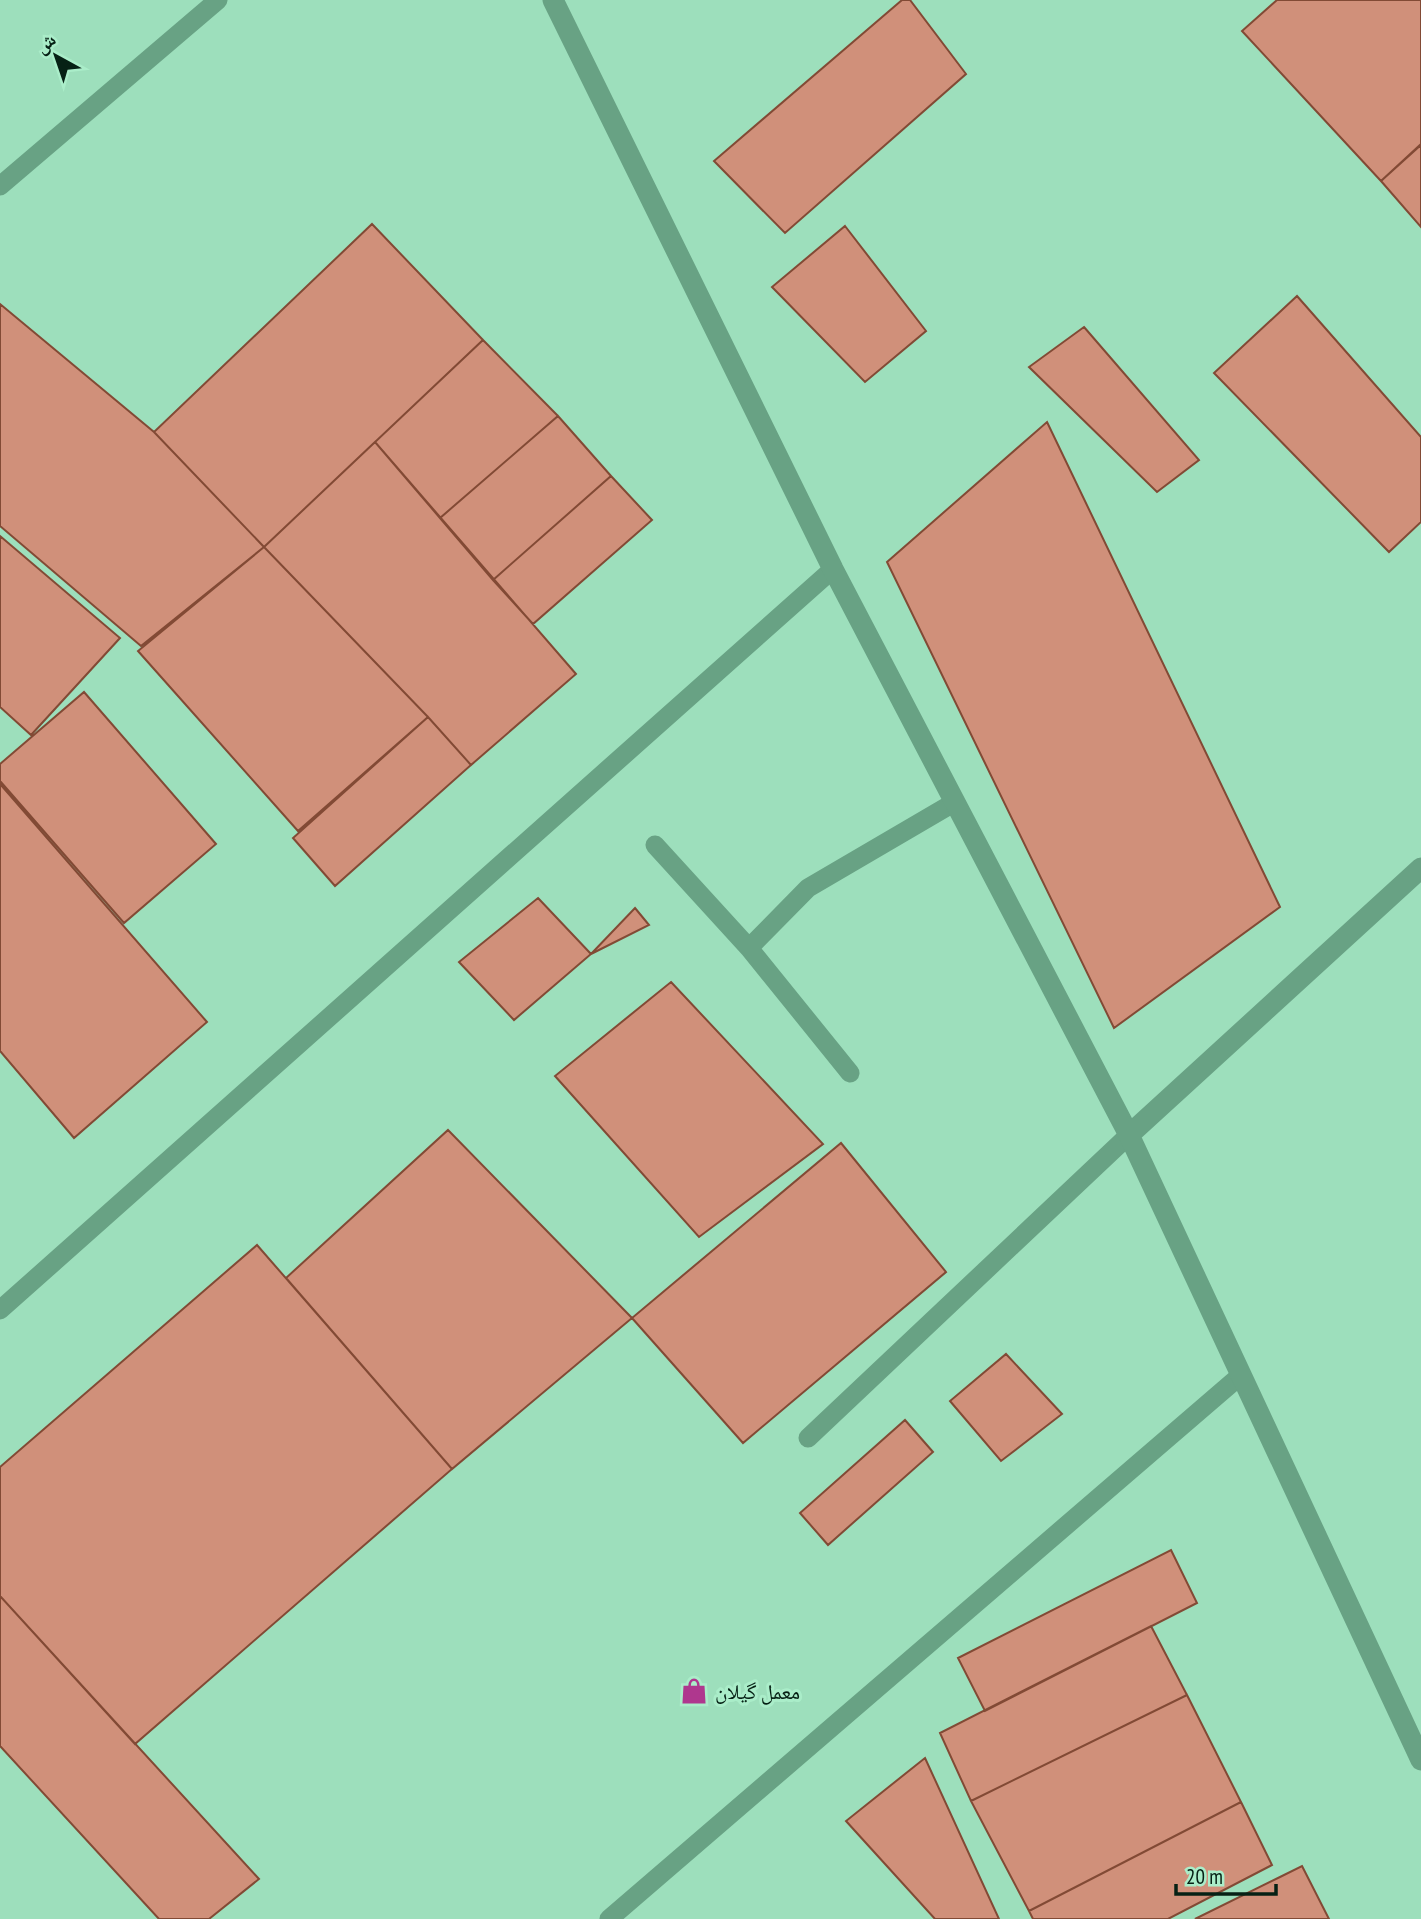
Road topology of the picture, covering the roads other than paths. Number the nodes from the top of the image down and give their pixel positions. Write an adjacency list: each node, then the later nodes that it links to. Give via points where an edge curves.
1 (218, 0): 3 (lane)
2 (553, 0): 4 (street)
3 (0, 186)
4 (833, 569): 5 (street); 11 (lane)
5 (955, 802): 8 (lane, via 808,887); 10 (street)
6 (655, 845): 8 (lane)
7 (1421, 868): 10 (street)
8 (749, 948): 9 (lane)
9 (850, 1073)
10 (1129, 1135): 12 (street); 13 (lane)
11 (0, 1310)
12 (1241, 1375): 14 (street); 15 (lane)
13 (808, 1437)
14 (1421, 1760)
15 (609, 1919)

